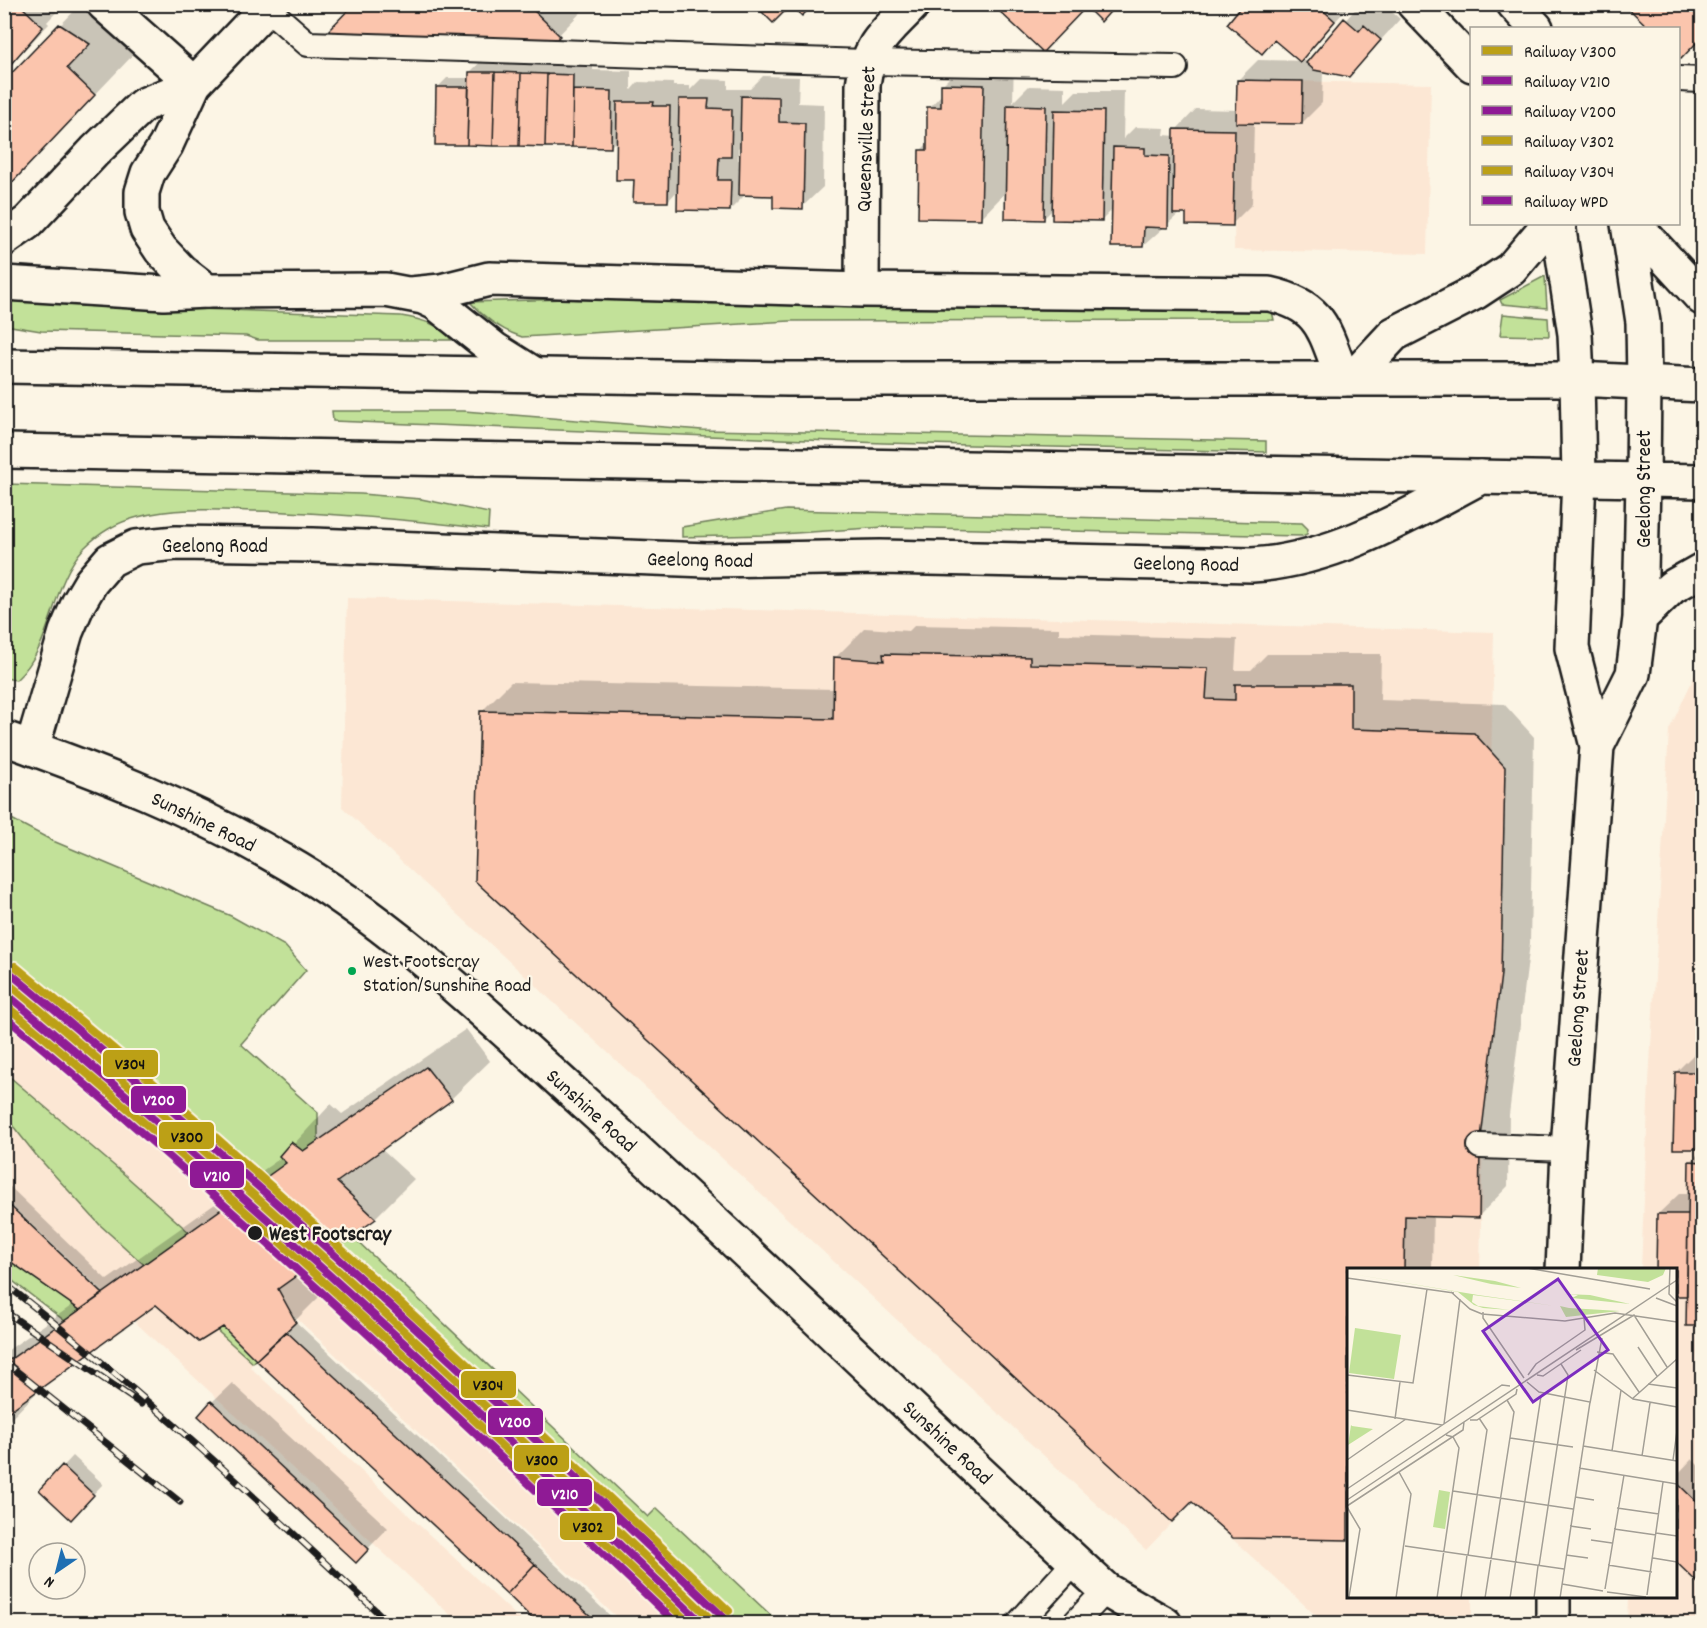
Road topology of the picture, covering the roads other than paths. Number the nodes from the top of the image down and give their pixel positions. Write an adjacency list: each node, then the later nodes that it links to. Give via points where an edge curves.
1 (104, 4): 10 (main road)
2 (913, 4): 5 (main road, Queensville Street, via 872,48)
3 (1414, 4): 6 (main road)
4 (268, 6): 5 (lane, via 308,44); 10 (main road)
5 (866, 62): 7 (lane); 17 (main road, Queensville Street)
6 (1470, 63)
7 (1175, 67)
8 (1680, 79): 9 (lane)
9 (1702, 80)
10 (194, 84): 15 (main road, via 143,105 28,222); 18 (main road, via 166,145 148,173 141,203 147,229 160,250)
11 (1548, 225): 23 (main road, via 1511,269 1476,292 1394,334)
12 (1558, 225): 24 (main road, Geelong Street, via 1575,334)
13 (1628, 225): 25 (main road, Geelong Street, via 1643,322)
14 (1635, 225): 20 (main road)
15 (4, 239)
16 (4, 283): 18 (main road, via 164,293)
17 (862, 290): 19 (main road, via 489,279); 23 (main road, via 1269,294 1294,300 1318,317)
18 (207, 291): 19 (main road, via 386,290)
19 (411, 294): 22 (main road, via 436,303)
20 (1702, 298)
21 (4, 366): 22 (main road)
22 (537, 376): 23 (main road)
23 (1348, 378): 24 (main road)
24 (1577, 379): 25 (main road); 29 (main road, Geelong Street)
25 (1644, 382): 26 (main road); 30 (main road, Geelong Street)
26 (1702, 385)
27 (4, 451): 28 (main road, Geelong Road)
28 (1481, 477): 29 (main road, Geelong Road); 34 (main road, Geelong Road, via 1330,550 1293,561 1252,565 880,556 707,560 290,544 176,543 136,547 110,560 81,598)
29 (1579, 477): 30 (main road, Geelong Road); 35 (main road, Geelong Street, via 1572,648)
30 (1643, 480): 31 (main road, Geelong Road); 33 (main road, Geelong Street)
31 (1702, 481)
32 (1702, 570): 33 (main road, via 1672,587)
33 (1641, 618): 35 (main road, Geelong Street, via 1633,674)
34 (18, 743): 39 (main road, Sunshine Road, via 188,811 284,861 346,902 443,976 695,1202)
35 (1597, 746): 37 (main road, Geelong Street)
36 (1480, 1146): 37 (lane)
37 (1568, 1149): 38 (main road, Geelong Street)
38 (1563, 1268)
39 (1075, 1562): 40 (main road, Sunshine Road); 42 (lane)
40 (1106, 1590): 43 (lane); 44 (main road, Sunshine Road); 45 (main road, Sunshine Road)
41 (1553, 1598): 46 (main road)
42 (1017, 1623)
43 (1074, 1623)
44 (1121, 1623)
45 (1165, 1623)
46 (1553, 1623)

